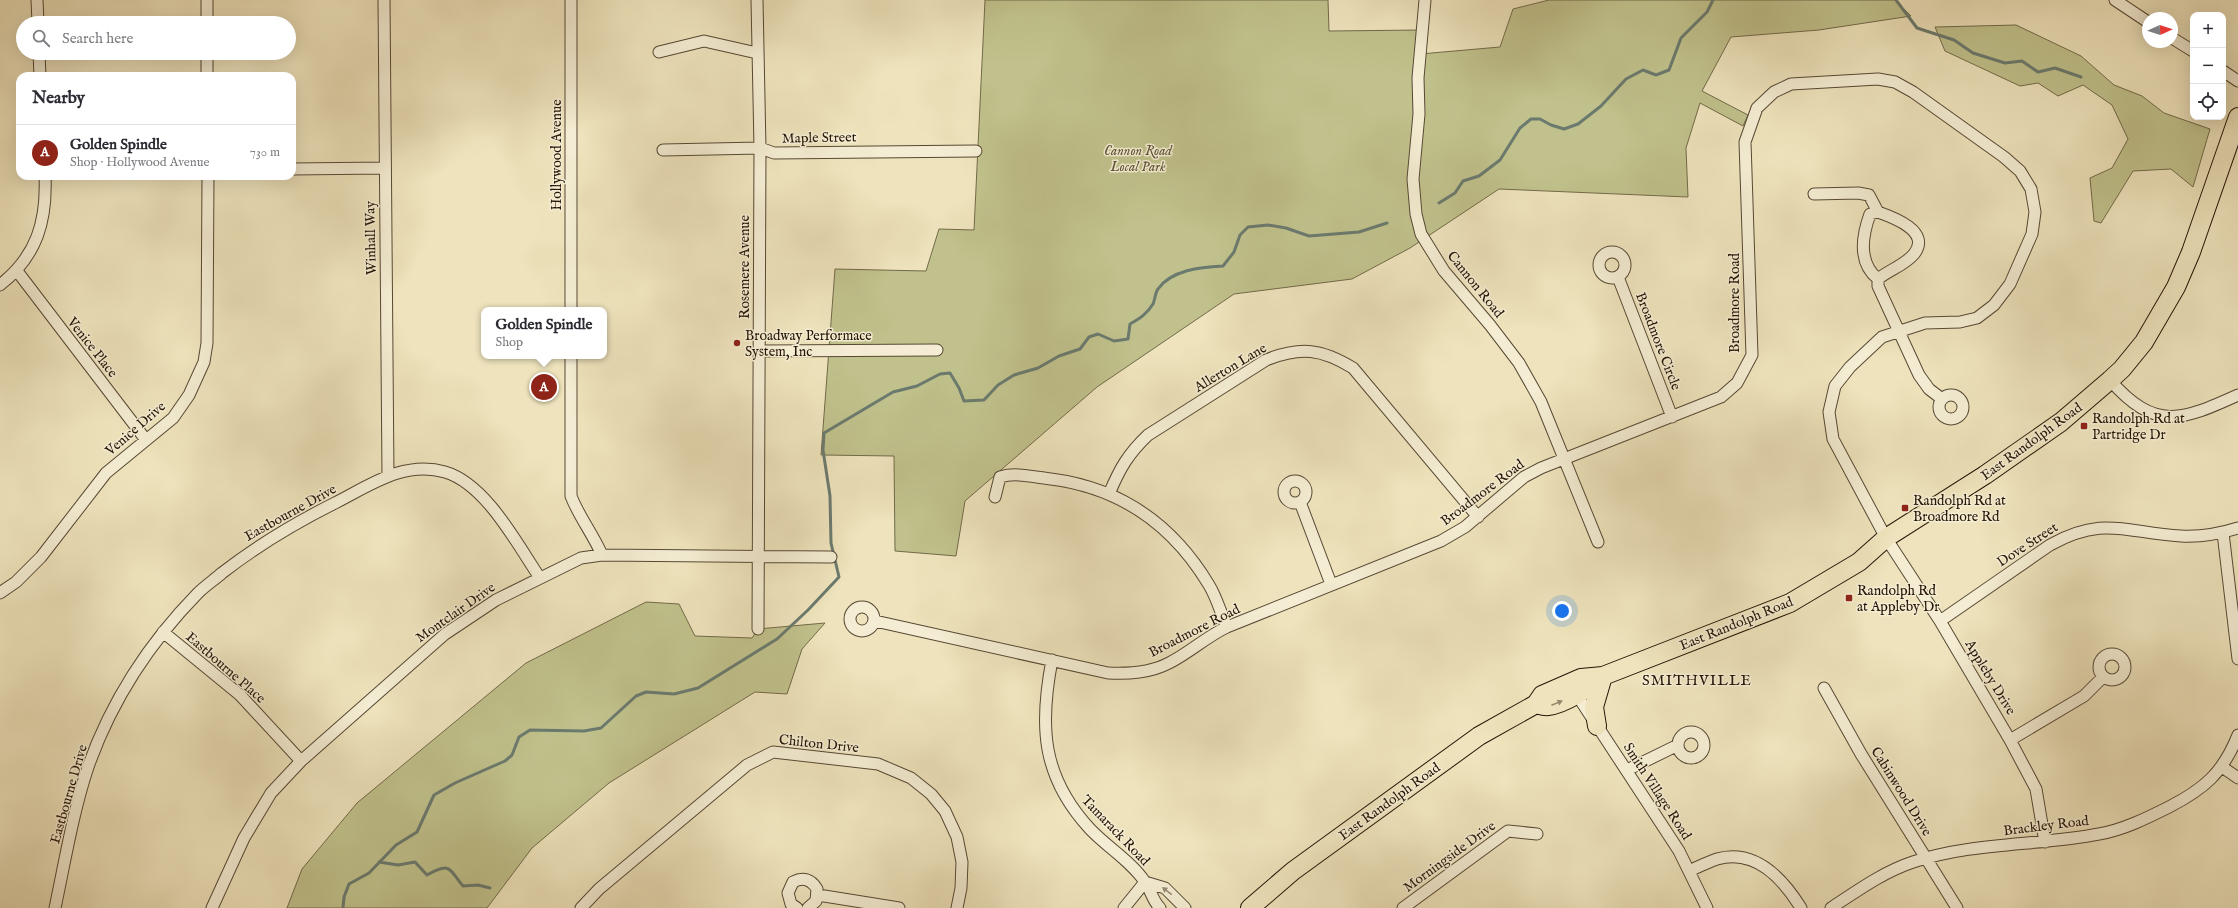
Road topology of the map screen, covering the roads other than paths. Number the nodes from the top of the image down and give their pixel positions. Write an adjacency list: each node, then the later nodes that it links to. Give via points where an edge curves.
1 (37, 0): 8 (street)
2 (207, 0): 9 (street)
3 (384, 0): 25 (street, Winhall Way)
4 (570, 0): 35 (street, Hollywood Avenue)
5 (757, 0): 14 (street, Rosemere Avenue)
6 (1425, 0): 45 (street, Cannon Road, via 1413,178 1416,214 1421,234 1444,271 1519,363 1541,402)
7 (2115, 0): 10 (street)
8 (38, 16)
9 (207, 16)
10 (2142, 18)
11 (2178, 42): 12 (street)
12 (2190, 49)
13 (659, 52): 14 (street, via 704,41)
14 (757, 53): 22 (street, Rosemere Avenue)
15 (39, 60): 17 (street)
16 (207, 60): 18 (street)
17 (40, 72)
18 (207, 72)
19 (2226, 73): 20 (street)
20 (2238, 81)
21 (2238, 117): 40 (main road, East Randolph Road, via 2191,252 2176,287 2144,342)
22 (760, 148): 23 (street, Maple Street); 24 (street, Maple Street, via 774,153); 38 (street, Rosemere Avenue)
23 (663, 150)
24 (976, 151)
25 (384, 168): 26 (street); 46 (street, Winhall Way)
26 (296, 169)
27 (45, 180): 31 (street, via 46,202 39,234)
28 (208, 180): 44 (street, Venice Drive, via 207,342 204,362 189,395 173,418)
29 (1814, 194): 30 (street, via 1869,195)
30 (1878, 212): 33 (street, via 1870,214 1863,240 1865,262 1870,273); 33 (street, via 1899,219 1918,238 1914,255)
31 (17, 272): 34 (street); 44 (street, Venice Place)
32 (1618, 277): 43 (street, Broadmore Circle)
33 (1878, 279): 36 (street, via 1878,286)
34 (0, 285)
35 (571, 307)
36 (1898, 330): 42 (street, via 1919,375 1929,389); 43 (street, Broadmore Road, via 1925,323 1960,322 1977,318 1994,306 2010,284 2032,234 2035,212 2031,190 2020,171 2004,157 1895,82 1878,79 1791,84 1774,92 1757,108 1745,142 1752,355 1737,383 1721,397); 53 (street, Broadmore Road, via 1882,337 1850,367 1835,386 1829,412 1833,439)
37 (937, 350): 38 (street)
38 (759, 351): 56 (street, Rosemere Avenue)
39 (571, 359): 55 (street, via 571,496 578,514)
40 (2110, 380): 41 (street, via 2119,391 2148,412 2165,417 2183,417 2200,412); 53 (main road, East Randolph Road, via 2061,422 1985,475)
41 (2238, 395)
42 (1942, 399)
43 (1672, 417): 45 (street, Broadmore Road)
44 (146, 440): 60 (street, Venice Drive, via 106,473 41,557 16,582)
45 (1566, 459): 50 (street, Broadmore Road, via 1524,477); 54 (street, Cannon Road)
46 (388, 476): 58 (street, Eastbourne Drive, via 410,470 446,472 472,487 491,508); 65 (street, Eastbourne Drive, via 292,525 250,551 199,592)
47 (1109, 494): 48 (street, via 1064,480 1011,474 1000,477); 50 (street, Allerton Lane, via 1119,469 1132,451 1148,436 1266,360 1283,353 1309,350 1335,357 1353,368); 63 (street, via 1120,497 1152,519 1180,544 1209,586)
48 (995, 496)
49 (1300, 502): 59 (street)
50 (1478, 517): 59 (street, Broadmore Road, via 1441,541)
51 (2238, 528): 52 (street, Dove Street)
52 (2223, 533): 62 (street, Dove Street, via 2180,536 2118,527 2093,528 2067,535); 66 (street)
53 (1886, 538): 62 (street, Appleby Drive); 68 (main road, East Randolph Road, via 1859,562 1790,603)
54 (1598, 542)
55 (602, 555): 56 (street, Montclair Drive); 58 (street, Montclair Drive, via 581,558)
56 (758, 555): 57 (street, Montclair Drive); 64 (street, Rosemere Avenue)
57 (831, 557)
58 (540, 578): 77 (street, Montclair Drive, via 496,600 445,634)
59 (1332, 584): 63 (street, Broadmore Road)
60 (0, 593)
61 (875, 621): 67 (street, Broadmore Road)
62 (1940, 621): 75 (street, Appleby Drive)
63 (1227, 627): 67 (street, Broadmore Road, via 1169,663 1143,672 1108,673)
64 (758, 629)
65 (163, 632): 77 (street, Eastbourne Place, via 240,695); 87 (street, Eastbourne Drive, via 134,672 100,737 88,768)
66 (2238, 659)
67 (1052, 660): 85 (street, Tamarack Road, via 1044,720 1046,744 1053,770 1070,804 1090,830)
68 (1603, 676): 71 (main road, East Randolph Road, via 1585,691); 72 (main road, East Randolph Road, via 1581,678 1542,695); 73 (main road, via 1594,707)
69 (2103, 677): 75 (street, via 2084,696)
70 (1824, 688): 83 (street, Cabinwood Drive, via 1861,754)
71 (1577, 694): 72 (main road, East Randolph Road, one-way to 71, via 1548,706); 73 (street, Smith Village Road)
72 (1536, 704): 97 (main road, East Randolph Road, via 1479,736 1452,755 1293,871)
73 (1597, 726): 79 (street, Smith Village Road)
74 (2238, 735): 78 (street, Brackley Road)
75 (2010, 740): 82 (street, Appleby Drive, via 2036,789)
76 (1678, 745): 79 (street)
77 (300, 761): 88 (street, Montclair Drive, via 271,793 248,832)
78 (2222, 767): 80 (street); 82 (street, Brackley Road, via 2194,794 2142,821 2100,834)
79 (1626, 770): 84 (street, Smith Village Road, via 1679,851)
80 (2238, 778)
81 (1537, 834): 98 (street, Morningside Drive, via 1508,831)
82 (2045, 842): 83 (street, Brackley Road, via 1970,849)
83 (1926, 858): 101 (street, Brackley Road, via 1876,879); 102 (street, Cabinwood Drive)
84 (1689, 871): 99 (street, Smith Village Road); 100 (street, via 1718,859 1736,858 1753,861 1774,872 1789,888)
85 (1145, 882): 94 (street); 95 (street, Tamarack Road, via 1155,904); 96 (street, Tamarack Road, one-way to 85, via 1166,888)
86 (818, 895): 90 (street, via 810,881 804,879 793,882 789,887 788,899); 91 (street, via 816,901); 92 (street)
87 (55, 908)
88 (212, 908)
89 (581, 908): 93 (street, Chilton Drive, via 599,889 747,765 773,752 878,764 911,778 931,794 945,811 957,837 962,862)
90 (797, 908)
91 (808, 908)
92 (899, 908)
93 (957, 908)
94 (1124, 908)
95 (1160, 908)
96 (1185, 908)
97 (1250, 908)
98 (1403, 908)
99 (1707, 908)
100 (1801, 908)
101 (1831, 908)
102 (1957, 908)

